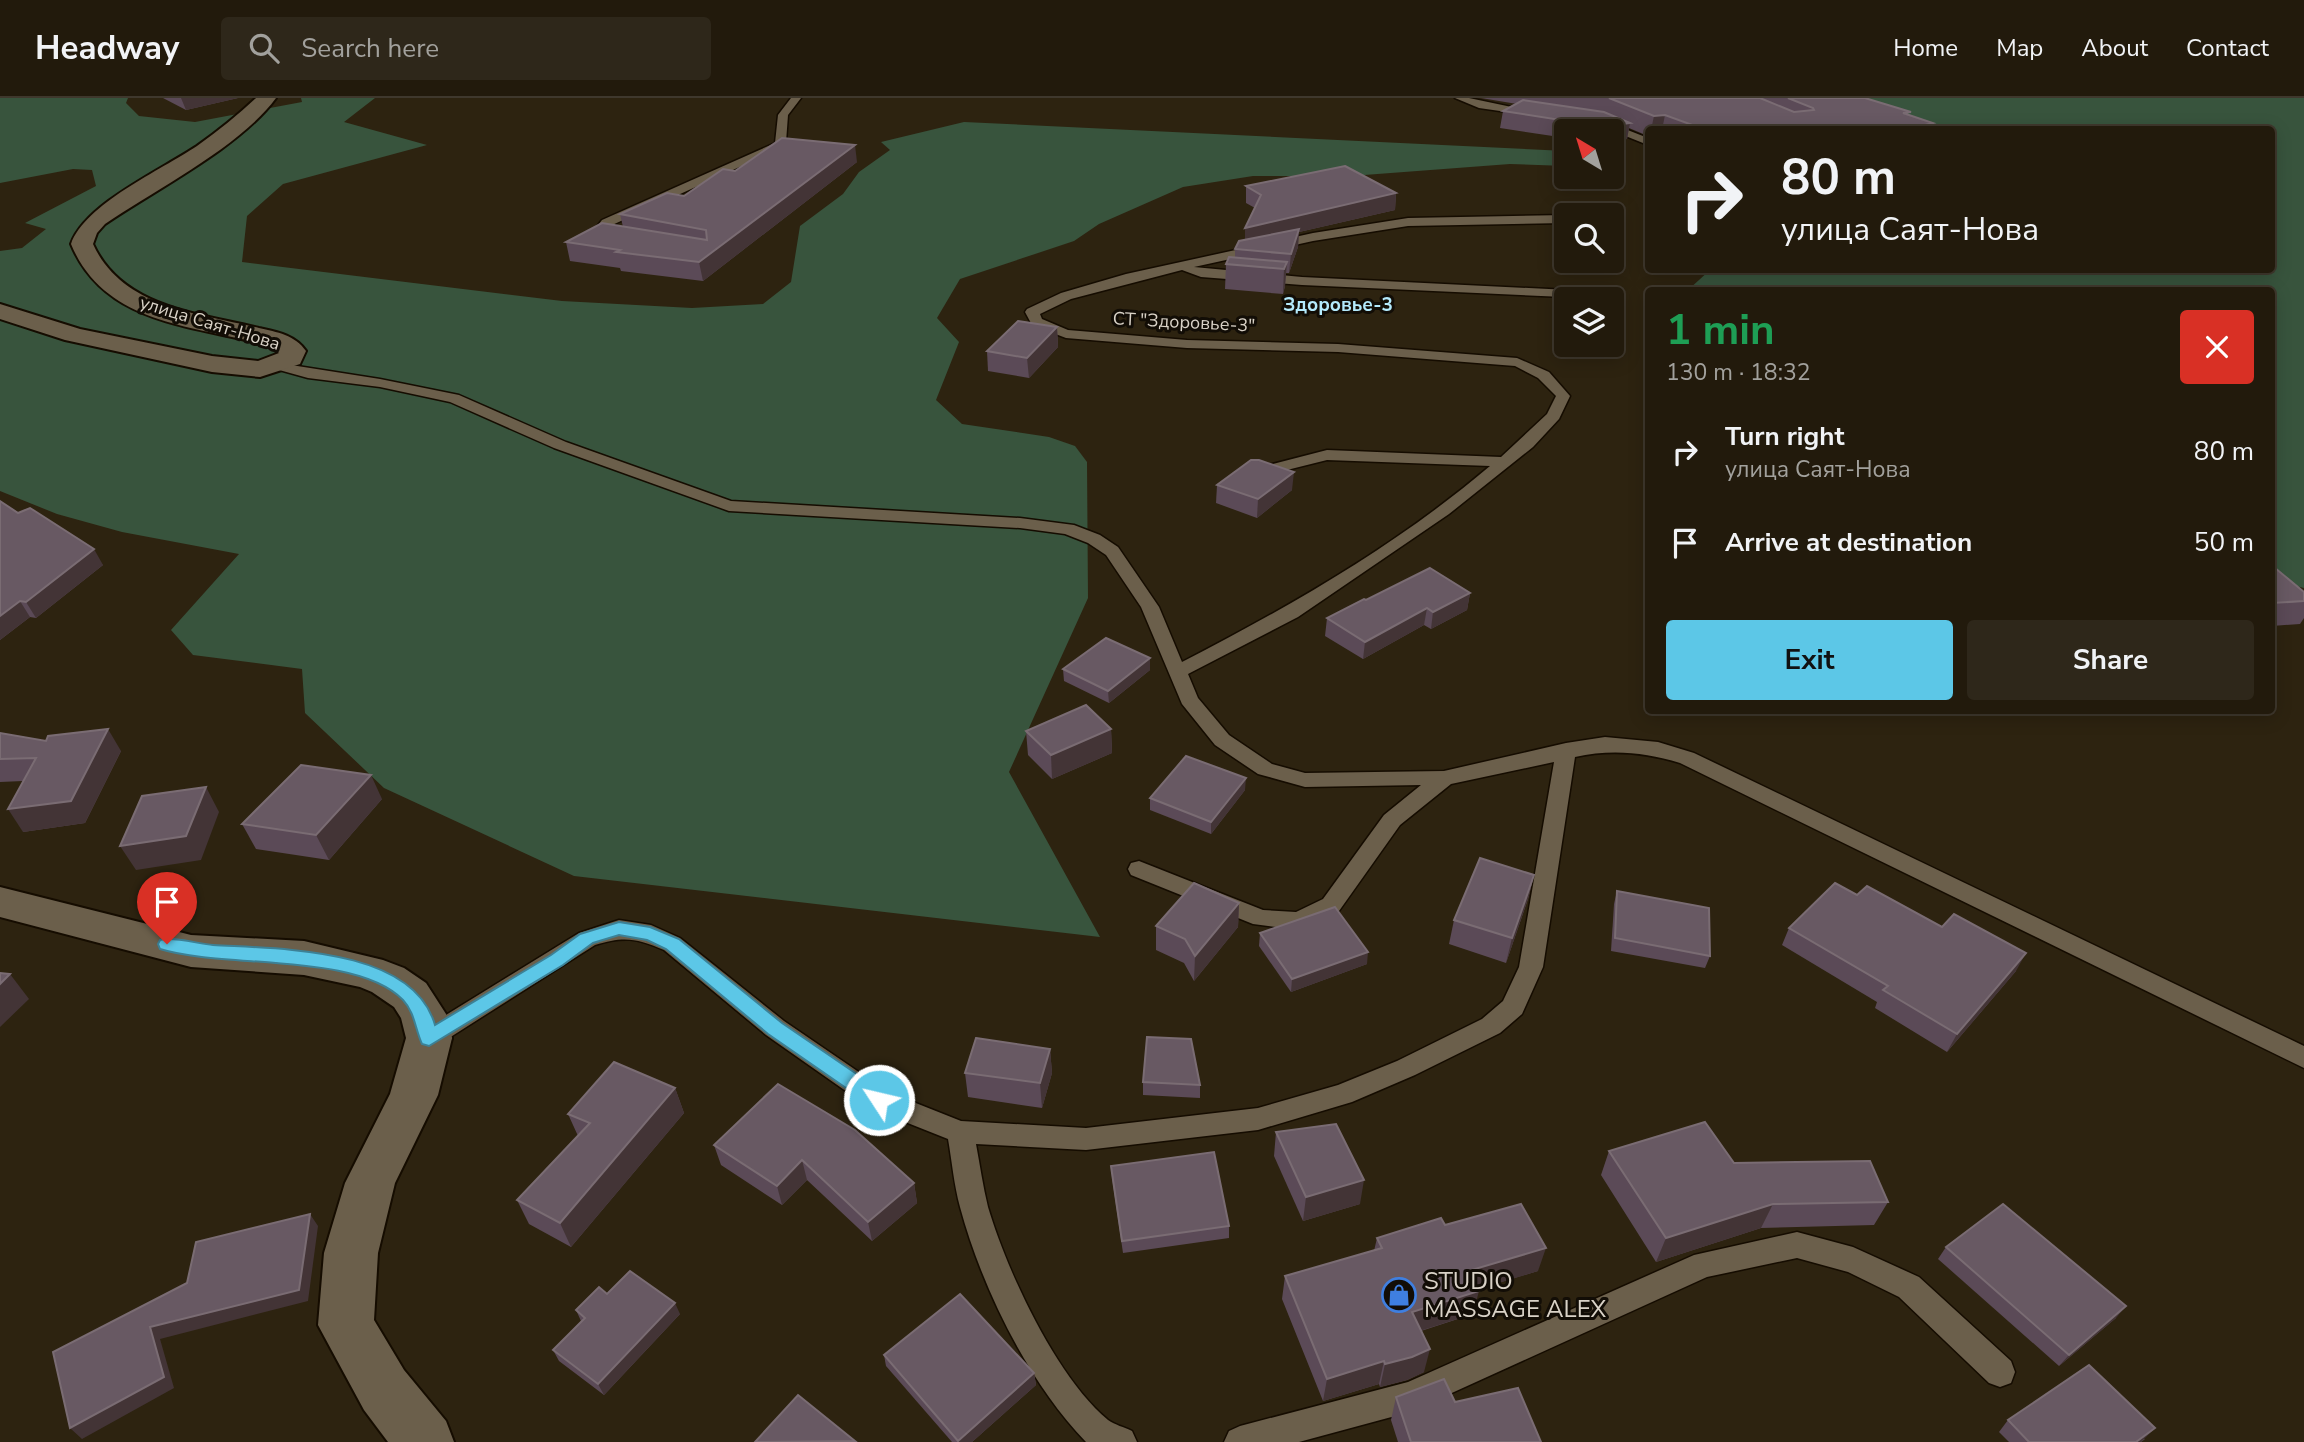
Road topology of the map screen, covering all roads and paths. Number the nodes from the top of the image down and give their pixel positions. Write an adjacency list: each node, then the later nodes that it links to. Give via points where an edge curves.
1 (267, 98): 14 (street, улица Саят-Нова, via 190,160 97,219 82,244 88,259 119,293 158,310 279,341 293,351 291,358)
2 (796, 98): 7 (lane, via 783,115)
3 (1460, 98): 4 (lane)
4 (1542, 114)
5 (1624, 132): 6 (lane)
6 (1645, 141)
7 (779, 145): 8 (lane); 10 (lane, via 601,229 609,236)
8 (806, 147)
9 (1554, 219): 11 (lane, СТ "Здоровье-3", via 1408,222 1313,237)
10 (633, 241)
11 (1182, 267): 12 (lane, via 1201,273 1302,281); 15 (lane, СТ "Здоровье-3", via 1066,296 1032,312 1037,322 1066,334 1517,362 1553,380 1563,403 1537,435)
12 (1554, 293)
13 (0, 311): 14 (street, улица Саят-Нова, via 123,347 212,364 260,369)
14 (277, 365): 17 (lane, via 454,398 560,445 729,506 1068,529 1112,551 1150,607)
15 (1503, 462): 16 (lane, via 1327,455); 17 (lane, СТ "Здоровье-3", via 1469,493 1292,613)
16 (1263, 471)
17 (1177, 672): 19 (lane, via 1189,700 1222,740 1265,769 1305,779)
18 (1566, 750): 19 (lane); 23 (lane, via 1630,745 1687,758); 24 (lane, via 1531,967 1513,1007 1492,1026 1343,1094 1258,1119 1086,1139)
19 (1444, 778): 20 (lane, via 1392,820 1331,905 1299,921 1261,918)
20 (1139, 869)
21 (0, 902): 22 (street, via 191,951 304,958 367,972 410,995 423,1014)
22 (429, 1038): 24 (lane, via 587,939 619,929 650,934 672,944 775,1028 879,1100); 26 (street, via 414,1095 370,1183 351,1253 346,1325 384,1390)
23 (2304, 1058)
24 (960, 1132): 27 (lane, via 974,1208 999,1274 1037,1348 1069,1403 1099,1433)
25 (2000, 1372): 28 (lane, via 1909,1287 1853,1260 1797,1245 1704,1264 1410,1397)
26 (425, 1442)
27 (1121, 1442)
28 (1240, 1442)

